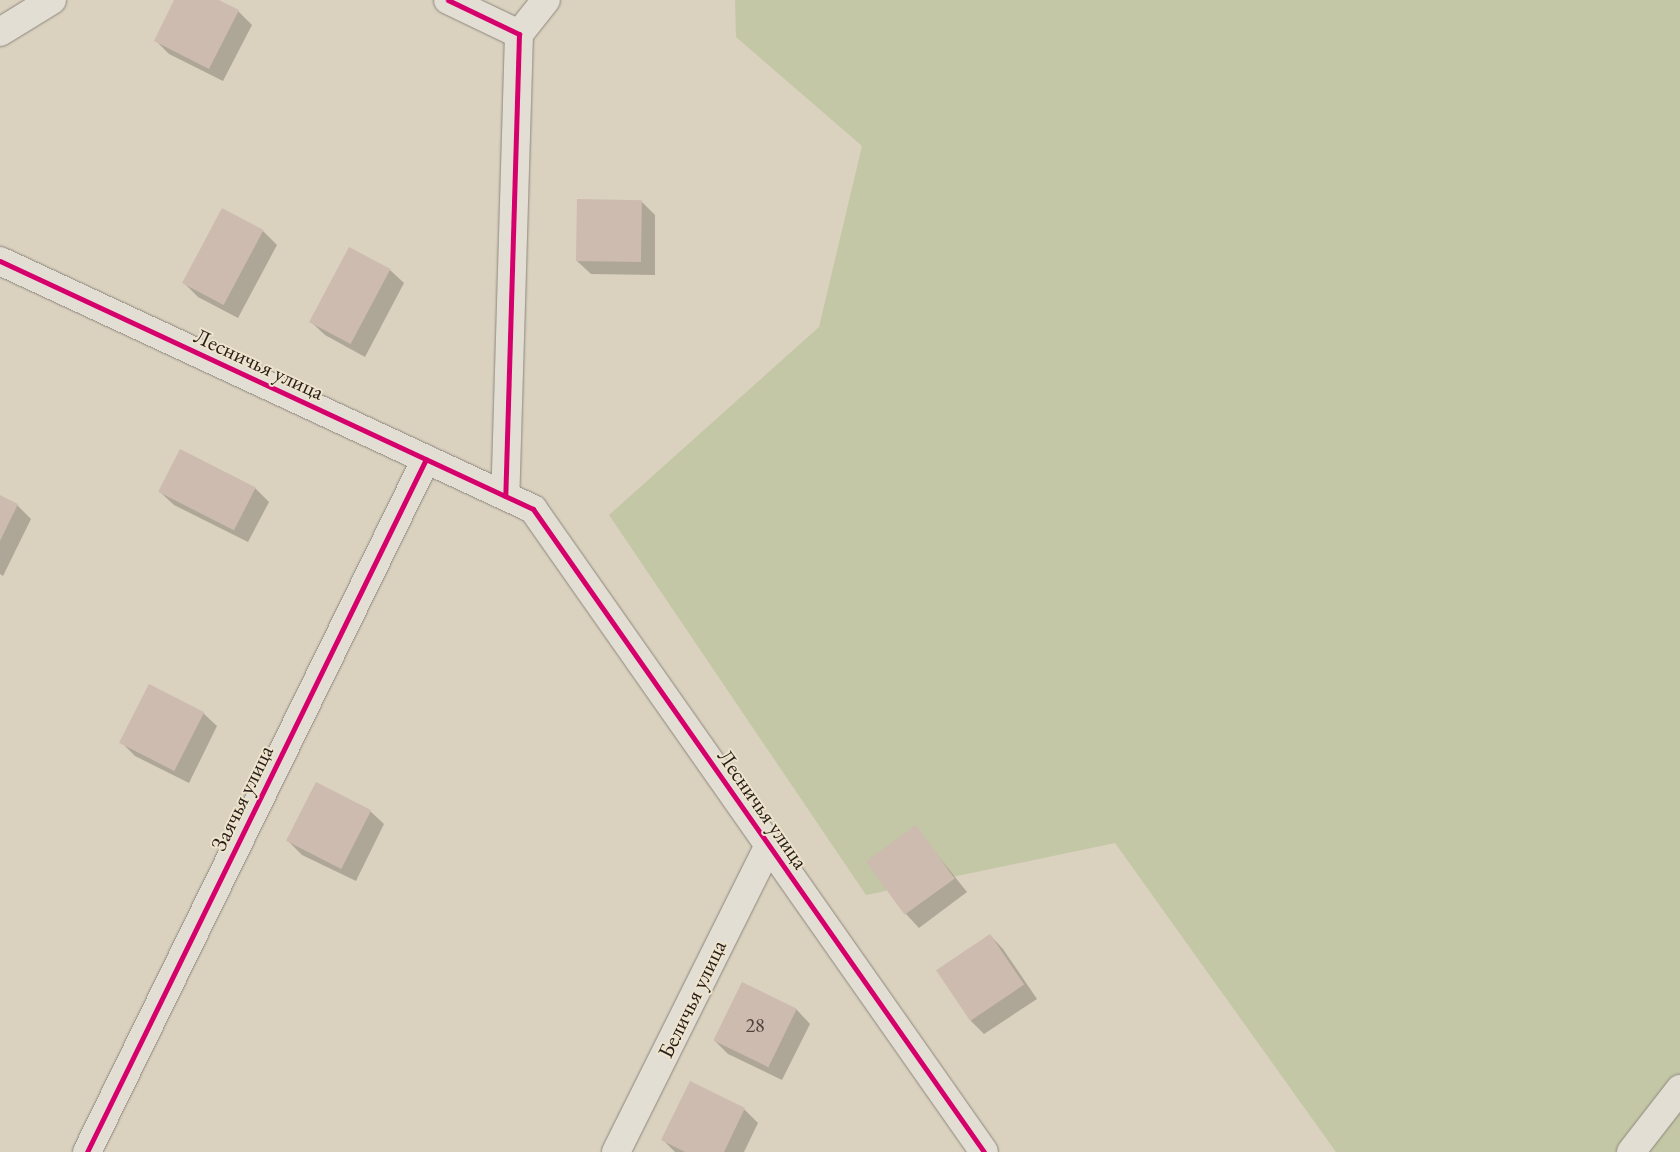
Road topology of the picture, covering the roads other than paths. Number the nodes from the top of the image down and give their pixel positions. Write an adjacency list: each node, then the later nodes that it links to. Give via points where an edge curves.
1 (52, 0): 4 (street)
2 (448, 0): 5 (street)
3 (546, 0): 5 (street)
4 (0, 32)
5 (519, 34): 8 (street)
6 (0, 261): 7 (street, Лесничья улица)
7 (426, 459): 8 (street, Лесничья улица); 11 (street, Заячья улица)
8 (505, 496): 9 (street, Лесничья улица, via 533,509)
9 (769, 845): 12 (street, Беличья улица); 13 (street, Лесничья улица)
10 (1680, 1090): 14 (street)
11 (87, 1152)
12 (616, 1152)
13 (984, 1152)
14 (1631, 1152)

